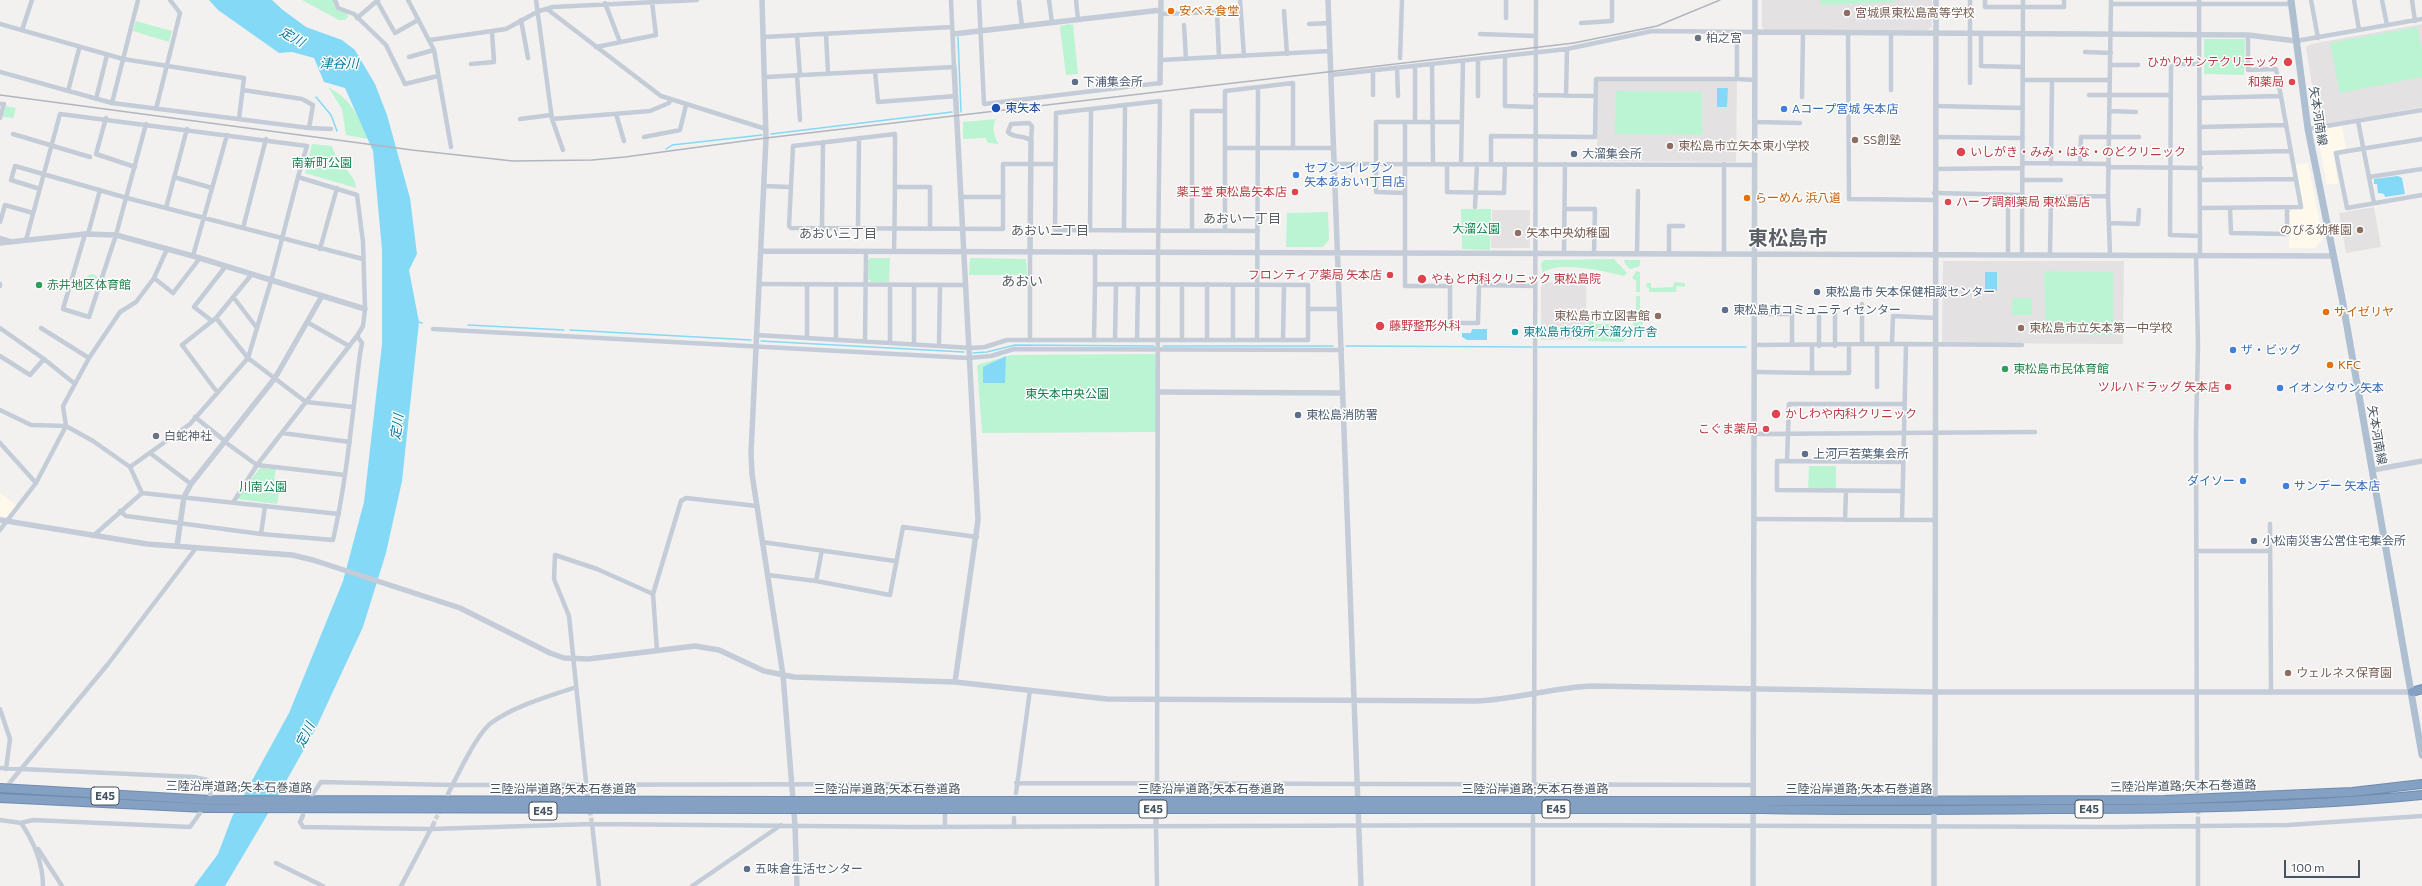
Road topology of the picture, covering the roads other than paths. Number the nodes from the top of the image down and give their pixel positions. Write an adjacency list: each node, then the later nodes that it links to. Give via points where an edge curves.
1 (32, 0): 61 (street)
2 (138, 0): 103 (street)
3 (170, 0): 113 (street, via 180,13)
4 (335, 0): 45 (street, via 338,8 354,14)
5 (377, 0): 45 (street); 48 (street, via 395,33)
6 (408, 0): 48 (street)
7 (536, 0): 42 (street)
8 (697, 0): 32 (street)
9 (762, 0): 82 (street)
10 (951, 0): 59 (street)
11 (979, 0): 64 (street)
12 (1049, 0): 52 (street)
13 (1076, 0): 50 (street)
14 (1161, 0): 44 (street)
15 (1240, 0): 97 (street)
16 (1328, 0): 53 (street)
17 (1402, 0): 102 (street)
18 (1506, 0): 46 (street)
19 (1536, 0): 80 (street)
20 (1612, 0): 54 (street, via 1612,21)
21 (1756, 0): 65 (street)
22 (1936, 0): 70 (street)
23 (1970, 0): 74 (street)
24 (1985, 0): 40 (street, via 1985,7)
25 (2023, 0): 40 (street)
26 (2064, 0): 40 (street, via 2064,8)
27 (2311, 0): 83 (street)
28 (2354, 0): 62 (street)
29 (2382, 0): 58 (street)
30 (2412, 0): 51 (street)
31 (630, 1): 32 (street); 39 (street)
32 (655, 1): 86 (street, via 656,35)
33 (580, 2): 39 (street); 41 (street)
34 (1018, 2): 60 (street)
35 (2111, 2): 36 (street); 78 (street)
36 (2199, 2): 37 (street); 81 (street)
37 (2242, 2): 38 (street)
38 (2291, 2): 85 (main road, 矢本河南線)
39 (605, 3): 86 (street)
40 (2022, 8): 76 (street)
41 (547, 9): 42 (street); 87 (street)
42 (539, 11): 49 (street); 166 (street)
43 (1284, 11): 95 (street)
44 (1161, 12): 50 (street); 100 (street, via 1217,12); 106 (street)
45 (357, 18): 124 (street, via 386,45 405,84)
46 (1506, 18)
47 (2422, 19): 51 (street)
48 (418, 20): 84 (street)
49 (521, 20): 63 (street, via 506,28); 101 (street)
50 (1078, 20): 52 (street)
51 (2415, 20): 58 (street)
52 (1052, 23): 60 (street)
53 (1329, 23): 56 (street); 91 (street)
54 (1581, 23)
55 (0, 24): 61 (street)
56 (1309, 24)
57 (1184, 25): 104 (street)
58 (2387, 25): 62 (street)
59 (952, 26): 71 (street); 72 (street)
60 (1022, 26): 64 (street)
61 (22, 30): 88 (street)
62 (2359, 30): 83 (street)
63 (492, 31): 84 (street); 108 (street, via 494,62)
64 (982, 32): 72 (street); 132 (street, via 984,104)
65 (1755, 32): 66 (street); 68 (street); 127 (street)
66 (1803, 32): 67 (street); 147 (street)
67 (1848, 32): 69 (street); 260 (street, via 1849,199)
68 (1737, 33): 89 (street, via 1652,31); 126 (street)
69 (1891, 33): 70 (street); 135 (street)
70 (1936, 33): 74 (street); 156 (street)
71 (826, 34): 77 (street); 121 (street)
72 (953, 34): 115 (street)
73 (1480, 34): 80 (street)
74 (1970, 34): 75 (street); 131 (street)
75 (1981, 34): 76 (street); 116 (street, via 1981,66)
76 (2022, 34): 78 (street); 116 (street)
77 (797, 35): 82 (street); 122 (street)
78 (2111, 35): 81 (street); 94 (street)
79 (2248, 35): 81 (street); 85 (street); 148 (street, via 2248,70 2276,69)
80 (1536, 36): 93 (street)
81 (2200, 36): 110 (street)
82 (764, 37): 125 (street)
83 (2318, 38): 85 (street)
84 (430, 40): 90 (street)
85 (2296, 41): 186 (main road, 矢本河南線)
86 (620, 42): 87 (street)
87 (596, 47): 151 (street)
88 (79, 49): 96 (street); 136 (street)
89 (1567, 49): 93 (street); 145 (street)
90 (434, 50): 99 (street); 124 (street)
91 (1330, 51): 95 (street); 123 (street)
92 (2085, 52): 94 (street)
93 (1535, 53): 98 (street); 138 (street)
94 (2111, 53): 111 (street)
95 (1287, 54): 97 (street)
96 (107, 55): 103 (street); 150 (street)
97 (1244, 56): 100 (street)
98 (1505, 56): 105 (street); 157 (street, via 1505,106)
99 (409, 57)
100 (1219, 57): 104 (street)
101 (528, 58)
102 (1400, 58)
103 (123, 59): 113 (street); 152 (street)
104 (1186, 59): 106 (street)
105 (1478, 59): 107 (street); 144 (street)
106 (1160, 60): 132 (street)
107 (1463, 61): 109 (street); 176 (street)
108 (471, 64)
109 (1432, 64): 114 (street); 175 (street)
110 (2200, 64): 141 (street, via 2174,64 2171,67); 149 (street)
111 (2110, 65): 112 (street); 129 (street)
112 (2138, 65)
113 (166, 66): 134 (street, via 244,78); 159 (street)
114 (1415, 66): 117 (street); 174 (street)
115 (954, 67): 119 (street); 142 (street)
116 (2023, 67): 128 (street)
117 (1397, 68): 118 (street); 143 (street)
118 (1373, 70): 123 (street); 137 (street)
119 (875, 71): 121 (street); 142 (street, via 878,102)
120 (0, 72): 136 (street)
121 (828, 73): 122 (street)
122 (798, 75): 125 (street); 171 (street)
123 (1331, 75): 206 (street)
124 (438, 76): 202 (street)
125 (765, 77): 185 (street)
126 (1737, 79): 127 (street); 146 (street, via 1596,79)
127 (1755, 80): 177 (street)
128 (2024, 80): 130 (street); 158 (street)
129 (2110, 80): 130 (street); 140 (street)
130 (2052, 81): 226 (street)
131 (1970, 82)
132 (1160, 83)
133 (1258, 87): 162 (street, via 1225,91); 204 (street); 205 (street, via 1292,83)
134 (243, 90): 169 (street); 182 (street, via 302,99 313,105)
135 (1891, 90)
136 (68, 91): 150 (street)
137 (1373, 95)
138 (1535, 95): 145 (street); 157 (street)
139 (2089, 95): 140 (street)
140 (2110, 95): 141 (street); 163 (street)
141 (2170, 95): 232 (street)
142 (956, 96): 258 (street)
143 (1398, 96)
144 (1478, 96)
145 (1566, 96): 146 (street)
146 (1595, 96): 189 (street, via 1595,137)
147 (1802, 96)
148 (2281, 96): 149 (street); 180 (street)
149 (2201, 98): 181 (street)
150 (96, 99): 152 (street)
151 (670, 100): 154 (street); 165 (street, via 669,103 650,111)
152 (112, 103): 159 (street)
153 (0, 104): 167 (street, via 4,104)
154 (686, 105): 185 (street); 191 (street, via 680,130)
155 (1125, 105): 160 (street); 282 (street); 283 (street, via 1160,101)
156 (1935, 106): 158 (street); 190 (street)
157 (1535, 107): 189 (street)
158 (2023, 108): 193 (street)
159 (156, 109): 169 (street)
160 (1090, 109): 213 (street, via 1056,113); 281 (street)
161 (2422, 110): 172 (street)
162 (1225, 111): 203 (street); 284 (street, via 1192,111)
163 (2110, 111): 164 (street); 194 (street)
164 (2136, 112)
165 (616, 114): 166 (street); 198 (street)
166 (552, 117): 170 (street); 208 (street)
167 (0, 118)
168 (106, 118): 179 (street); 201 (street, via 60,114); 231 (street, via 96,154)
169 (239, 119): 182 (street)
170 (520, 119)
171 (800, 120)
172 (2358, 121): 186 (street); 207 (street)
173 (1405, 122): 174 (street); 215 (street, via 1376,122); 216 (street)
174 (1415, 122): 175 (street)
175 (1432, 122): 176 (street); 217 (street)
176 (1462, 122): 219 (street)
177 (1755, 122): 178 (street); 228 (street)
178 (1800, 123)
179 (146, 124): 183 (street); 231 (street)
180 (2285, 125): 181 (street); 209 (street)
181 (2201, 126): 210 (street)
182 (309, 128): 184 (street)
183 (187, 129): 188 (street); 237 (street)
184 (331, 129)
185 (766, 129): 244 (street)
186 (2308, 129): 321 (main road, 矢本河南線)
187 (13, 134): 201 (street)
188 (227, 135): 196 (street); 248 (street)
189 (1535, 136): 221 (street, via 1491,136); 223 (street)
190 (1935, 136): 193 (street); 234 (street)
191 (644, 137)
192 (859, 138): 200 (street); 246 (street, via 895,134); 277 (street)
193 (2023, 138): 230 (street)
194 (2110, 138): 195 (street); 227 (street, via 2081,136); 229 (street)
195 (2139, 138)
196 (266, 139): 238 (street, via 307,146); 275 (street)
197 (2422, 139): 207 (street)
198 (624, 141)
199 (1031, 141): 199 (street, via 1024,136 1009,134 1010,125 1026,122 1030,124); 212 (street)
200 (823, 142): 245 (street, via 793,146); 276 (street)
201 (51, 146): 211 (street); 236 (street)
202 (451, 147)
203 (1225, 148): 204 (street); 285 (street)
204 (1258, 148): 205 (street); 286 (street)
205 (1293, 148): 206 (street)
206 (1334, 148): 214 (street)
207 (2364, 148): 239 (street); 262 (street, via 2336,154 2347,208)
208 (563, 150)
209 (2290, 151): 210 (street); 240 (street)
210 (2201, 153): 233 (street)
211 (90, 157)
212 (1031, 164): 213 (street); 259 (street, via 1003,164); 301 (street)
213 (1055, 164): 281 (street, via 1055,230)
214 (1335, 164): 215 (street); 310 (street)
215 (1376, 164): 216 (street); 253 (street, via 1376,192)
216 (1405, 164): 217 (street); 253 (street)
217 (1433, 164): 218 (street)
218 (1447, 164): 219 (street); 252 (street, via 1447,192)
219 (1461, 164): 220 (street)
220 (1477, 164): 221 (street); 252 (street)
221 (1491, 164): 222 (street)
222 (1505, 164): 223 (street); 252 (street, via 1504,193)
223 (1535, 164): 224 (street); 306 (street)
224 (1565, 164): 225 (street); 268 (street)
225 (1724, 164): 228 (street); 313 (street)
226 (2051, 164): 227 (street); 230 (street)
227 (2080, 164): 229 (street)
228 (1755, 165): 314 (street)
229 (2109, 165): 232 (street); 257 (street)
230 (2022, 166): 234 (street); 241 (street)
231 (135, 167): 261 (street)
232 (2169, 167): 233 (street); 289 (street, via 2170,235)
233 (2201, 168): 243 (street)
234 (1935, 169): 260 (street)
235 (2422, 169): 239 (street)
236 (44, 174): 247 (street); 247 (street, via 15,166 11,180); 250 (street)
237 (174, 177): 248 (street); 265 (street)
238 (298, 177): 249 (street); 291 (street)
239 (2369, 177): 262 (street)
240 (2295, 179): 243 (street); 264 (street, via 2301,207)
241 (2023, 180): 242 (street); 254 (street)
242 (2062, 180)
243 (2200, 180): 266 (street)
244 (764, 186): 245 (street); 297 (street)
245 (790, 187): 276 (street, via 790,228)
246 (895, 187): 278 (street); 279 (street, via 930,187)
247 (40, 188): 270 (street)
248 (212, 188): 271 (street)
249 (337, 188): 295 (street); 323 (street, via 357,195)
250 (100, 190): 261 (street); 287 (street)
251 (1638, 191): 311 (street)
252 (1476, 192): 263 (street)
253 (1405, 193): 305 (street)
254 (2023, 195): 256 (street); 316 (street)
255 (2422, 195): 262 (street)
256 (2008, 196): 260 (street); 315 (street)
257 (2108, 196): 273 (street); 317 (street, via 2051,197)
258 (961, 197): 259 (street); 280 (street)
259 (1003, 197): 280 (street, via 1003,229)
260 (1935, 197): 309 (street)
261 (127, 198): 265 (street); 288 (street)
262 (2374, 203)
263 (1475, 207)
264 (2287, 207): 267 (street); 267 (street, via 2286,234 2231,233)
265 (166, 208): 271 (street)
266 (2200, 208): 267 (street); 289 (street)
267 (2230, 208)
268 (1565, 209): 307 (street); 308 (street, via 1595,210)
269 (2139, 210): 273 (street, via 2138,224)
270 (33, 213): 272 (street, via 5,205); 292 (street)
271 (204, 218): 275 (street); 319 (street)
272 (0, 222)
273 (2109, 223): 318 (street)
274 (1683, 226): 312 (street, via 1669,226)
275 (243, 228): 291 (street)
276 (822, 228): 277 (street)
277 (858, 228): 278 (street)
278 (895, 229): 279 (street); 299 (street)
279 (930, 229): 280 (street)
280 (962, 229): 300 (street)
281 (1090, 230): 282 (street)
282 (1124, 230): 283 (street)
283 (1158, 231): 284 (street); 303 (street)
284 (1192, 231): 285 (street)
285 (1225, 231): 286 (street)
286 (1258, 231): 304 (street)
287 (86, 234): 288 (street); 288 (street, via 64,309 89,317); 292 (street)
288 (116, 235): 296 (street)
289 (2200, 236): 320 (street)
290 (0, 238): 293 (street)
291 (282, 238): 295 (street); 327 (street)
292 (26, 240): 293 (street)
293 (12, 241): 294 (street)
294 (0, 243)
295 (320, 248): 323 (street)
296 (167, 249): 319 (street); 326 (street)
297 (762, 251): 298 (street); 328 (street)
298 (866, 251): 299 (street); 337 (street)
299 (894, 251): 300 (street)
300 (963, 251): 301 (street); 341 (street)
301 (1030, 252): 302 (street); 366 (street)
302 (1095, 252): 303 (street); 331 (street)
303 (1158, 253): 304 (street); 334 (street)
304 (1258, 253): 310 (street); 343 (street)
305 (1405, 253): 306 (street); 310 (street); 345 (street, via 1405,286 1450,286 1450,323 1478,323 1479,285)
306 (1535, 253): 307 (street); 345 (street)
307 (1564, 253): 308 (street)
308 (1594, 253): 311 (street)
309 (1935, 253): 314 (street); 315 (street); 355 (street)
310 (1336, 254): 351 (street)
311 (1637, 254): 312 (street)
312 (1669, 254): 313 (street)
313 (1724, 254): 314 (street)
314 (1755, 254): 352 (street)
315 (2008, 254): 316 (street)
316 (2022, 254): 317 (street)
317 (2050, 254): 318 (street)
318 (2110, 255): 320 (street)
319 (193, 256): 322 (street)
320 (2198, 256): 321 (street); 460 (street)
321 (2333, 256): 431 (main road, 矢本河南線)
322 (200, 258): 324 (street); 326 (street, via 173,293)
323 (364, 259): 349 (street)
324 (225, 267): 325 (street); 356 (street, via 194,307)
325 (252, 274): 327 (street); 347 (street)
326 (154, 278): 398 (street, via 136,302 120,312)
327 (271, 281): 346 (street); 360 (street)
328 (760, 284): 329 (street); 362 (street)
329 (808, 284): 330 (street); 364 (street)
330 (836, 284): 337 (street); 365 (street)
331 (1095, 284): 332 (street); 367 (street)
332 (1116, 284): 333 (street); 368 (street)
333 (1138, 284): 334 (street); 369 (street)
334 (1158, 284): 335 (street); 370 (street)
335 (1182, 284): 336 (street); 371 (street)
336 (1208, 284): 342 (street); 372 (street)
337 (866, 285): 338 (street); 376 (street)
338 (890, 285): 339 (street); 377 (street)
339 (914, 285): 340 (street); 378 (street)
340 (940, 285): 341 (street); 384 (street)
341 (965, 285): 394 (street)
342 (1233, 285): 343 (street); 373 (street)
343 (1258, 285): 344 (street); 374 (street)
344 (1284, 285): 350 (street, via 1308,285); 375 (street)
345 (1535, 286): 479 (street)
346 (322, 296): 349 (street); 357 (street)
347 (234, 298): 356 (street); 360 (street)
348 (1862, 304): 379 (street)
349 (365, 309): 363 (street, via 363,326)
350 (1308, 309): 351 (street); 375 (street, via 1308,340)
351 (1339, 309): 396 (street)
352 (1756, 314): 385 (street); 386 (street, via 1792,314)
353 (1835, 314): 392 (street)
354 (1819, 316): 391 (street)
355 (1936, 318): 381 (street, via 1893,316); 383 (street)
356 (214, 320): 399 (street); 407 (street, via 182,345)
357 (307, 322): 389 (street); 404 (street)
358 (0, 328): 401 (street)
359 (41, 328): 398 (street)
360 (258, 328): 399 (street)
361 (433, 329): 390 (street)
362 (757, 335): 364 (street); 390 (street)
363 (357, 336): 389 (street); 412 (street, via 362,343)
364 (807, 338): 365 (street)
365 (836, 340): 376 (street)
366 (1030, 340): 367 (street); 394 (street, via 1006,340 985,347)
367 (1094, 340): 368 (street)
368 (1115, 340): 369 (street)
369 (1137, 340): 370 (street)
370 (1158, 340): 371 (street); 395 (street)
371 (1182, 340): 372 (street)
372 (1207, 340): 373 (street)
373 (1232, 340): 374 (street)
374 (1257, 340): 375 (street)
375 (1283, 340)
376 (865, 341): 377 (street)
377 (890, 342): 378 (street)
378 (914, 344): 384 (street)
379 (1862, 344): 380 (street); 393 (street)
380 (1877, 344): 381 (street); 406 (street)
381 (1892, 344): 382 (street)
382 (1906, 344): 383 (street); 411 (street)
383 (1935, 344): 388 (street); 419 (street)
384 (940, 345): 394 (street)
385 (1756, 345): 386 (street); 402 (street)
386 (1792, 345): 387 (street)
387 (1812, 345): 391 (street); 403 (street)
388 (2022, 345)
389 (349, 346): 410 (street)
390 (756, 346): 400 (street); 441 (street, via 751,453)
391 (1819, 346): 392 (street)
392 (1835, 346): 393 (street)
393 (1849, 346): 403 (street, via 1849,373)
394 (968, 347): 400 (street)
395 (1158, 350): 396 (street); 400 (street, via 1014,350); 408 (street)
396 (1342, 350): 409 (street)
397 (0, 356): 401 (street, via 30,375)
398 (89, 358): 405 (street)
399 (248, 358): 404 (street); 407 (street)
400 (968, 358): 455 (street, via 978,504)
401 (44, 359): 405 (street)
402 (1755, 372): 403 (street); 420 (street)
403 (1812, 373)
404 (275, 378): 410 (street); 422 (street)
405 (75, 384): 415 (street, via 63,406)
406 (1877, 387)
407 (217, 392): 414 (street)
408 (1158, 392): 409 (street); 480 (street)
409 (1343, 392): 481 (street)
410 (306, 402): 412 (street); 417 (street)
411 (1905, 404): 418 (street, via 1789,404); 421 (street)
412 (354, 407): 423 (street)
413 (0, 410): 415 (street, via 31,425)
414 (195, 417): 422 (street); 425 (street)
415 (66, 426): 430 (street); 433 (street)
416 (2035, 432): 419 (street)
417 (282, 433): 423 (street); 429 (street)
418 (1788, 433): 420 (street); 421 (street); 426 (street)
419 (1935, 433): 421 (street); 448 (street)
420 (1755, 434): 444 (street)
421 (1904, 434): 428 (street)
422 (225, 441): 429 (street); 434 (street)
423 (350, 442): 432 (street)
424 (0, 443): 433 (street)
425 (150, 453): 430 (street); 434 (street)
426 (1787, 461): 428 (street); 436 (street, via 1777,462 1777,490)
427 (2422, 461): 431 (street)
428 (1903, 462): 435 (street)
429 (256, 465): 432 (street); 439 (street)
430 (130, 467): 437 (street)
431 (2373, 470): 477 (main road, 矢本河南線)
432 (345, 475): 443 (street)
433 (36, 484): 449 (street)
434 (191, 484): 438 (street)
435 (1902, 490): 436 (street); 447 (street)
436 (1846, 491): 446 (street)
437 (142, 493): 438 (street); 442 (street)
438 (184, 496): 439 (street); 450 (street)
439 (234, 501): 440 (street)
440 (265, 506): 443 (street); 453 (street)
441 (757, 506): 456 (street); 465 (street, via 684,499)
442 (120, 511): 450 (street, via 126,516); 454 (street)
443 (339, 514): 453 (street, via 333,540)
444 (1755, 519): 446 (street); 473 (street)
445 (0, 520): 449 (street)
446 (1845, 520): 447 (street)
447 (1902, 520): 448 (street)
448 (1935, 520): 474 (street)
449 (9, 521): 452 (street); 454 (street)
450 (180, 524): 453 (street); 457 (street)
451 (2270, 524): 461 (street)
452 (0, 530)
453 (261, 534)
454 (93, 536): 457 (street)
455 (977, 537): 462 (street, via 903,526); 469 (street)
456 (762, 542): 459 (street); 463 (street)
457 (177, 546): 458 (street)
458 (196, 548): 467 (street, via 292,555 460,608 550,653); 486 (street, via 108,664)
459 (822, 550): 462 (street); 464 (street)
460 (2197, 551): 461 (street); 475 (street)
461 (2270, 551): 476 (street)
462 (895, 561): 464 (street, via 890,595)
463 (768, 575): 464 (street); 468 (street)
464 (816, 581)
465 (653, 594): 466 (street); 467 (street, via 597,569 555,555 554,579 569,616)
466 (657, 651): 467 (street); 468 (street, via 686,647 712,648 758,669)
467 (574, 659): 470 (street)
468 (783, 675): 469 (street); 494 (street)
469 (955, 682): 472 (street)
470 (576, 687): 490 (street, via 512,711 490,724 473,747); 491 (street)
471 (2422, 689): 477 (highway)
472 (1030, 690): 480 (street, via 1107,699); 488 (street)
473 (1754, 690): 474 (street); 479 (street, via 1575,686); 495 (street)
474 (1935, 692): 475 (street); 503 (street)
475 (2197, 692): 476 (street); 498 (street)
476 (2270, 692): 477 (street)
477 (2412, 692): 478 (highway); 483 (main road, 矢本河南線)
478 (2422, 693)
479 (1534, 694): 481 (street, via 1494,701); 497 (street)
480 (1157, 699): 481 (street); 489 (street)
481 (1354, 700): 492 (street)
482 (0, 709): 485 (street, via 10,740)
483 (2422, 755)
484 (0, 768): 485 (street)
485 (6, 769): 486 (street)
486 (21, 770): 487 (street); 506 (street, via 194,777 211,783)
487 (12, 780)
488 (1016, 783): 489 (street); 500 (street)
489 (1158, 783): 492 (street); 501 (street)
490 (452, 784): 491 (street); 502 (street); 507 (street, via 321,782)
491 (586, 784): 494 (street); 499 (street)
492 (1358, 784): 497 (street); 531 (street)
493 (2418, 784): 510 (highway, 三陸沿岸道路;矢本石巻道路 / E45, via 2352,792 2164,800)
494 (792, 785): 523 (street); 529 (street, via 937,784 945,790)
495 (1753, 785): 497 (street); 525 (street)
496 (0, 788): 506 (highway, 三陸沿岸道路;矢本石巻道路 / E45)
497 (1534, 788)
498 (2198, 791)
499 (587, 792)
500 (1016, 793)
501 (1157, 793)
502 (448, 794)
503 (1935, 795)
504 (2419, 795): 510 (highway, 三陸沿岸道路;矢本石巻道路 / E45, via 2163,809 1864,811)
505 (0, 798): 511 (highway, 三陸沿岸道路;矢本石巻道路 / E45)
506 (210, 798): 507 (highway, 三陸沿岸道路;矢本石巻道路 / E45)
507 (309, 798): 508 (highway, 三陸沿岸道路;矢本石巻道路 / E45, bridge, via 801,800)
508 (940, 805): 509 (highway, 三陸沿岸道路;矢本石巻道路 / E45, bridge); 512 (highway, 三陸沿岸道路;矢本石巻道路 / E45, bridge, via 784,810)
509 (1366, 805): 510 (highway, 三陸沿岸道路;矢本石巻道路 / E45, bridge, via 1746,801); 510 (highway, 三陸沿岸道路;矢本石巻道路 / E45, bridge, via 1746,809)
510 (1762, 805)
511 (203, 811): 512 (highway, 三陸沿岸道路;矢本石巻道路 / E45); 520 (street, via 190,827 33,820)
512 (302, 812): 528 (street, via 300,822 304,827)
513 (1533, 816): 524 (street)
514 (1934, 816): 527 (street)
515 (2422, 816): 532 (street, via 2288,825)
516 (1156, 817): 526 (street)
517 (1014, 818): 530 (street)
518 (2198, 819): 532 (street)
519 (0, 820): 520 (street)
520 (21, 822): 533 (street)
521 (592, 824): 522 (street); 528 (street); 539 (street)
522 (781, 825): 523 (street); 540 (street)
523 (795, 825): 529 (street); 541 (street)
524 (1534, 825): 525 (street); 531 (street); 544 (street)
525 (1753, 825): 527 (street); 545 (street)
526 (1156, 826): 530 (street); 531 (street); 542 (street)
527 (1934, 826): 532 (street); 546 (street)
528 (431, 827): 538 (street)
529 (945, 827): 530 (street)
530 (1014, 827)
531 (1359, 827): 543 (street)
532 (2198, 827): 547 (street)
533 (36, 845): 535 (street); 536 (street)
534 (276, 863): 537 (street)
535 (43, 886)
536 (62, 886)
537 (323, 886)
538 (401, 886)
539 (598, 886)
540 (692, 886)
541 (797, 886)
542 (1157, 886)
543 (1361, 886)
544 (1533, 886)
545 (1753, 886)
546 (1934, 886)
547 (2198, 886)

